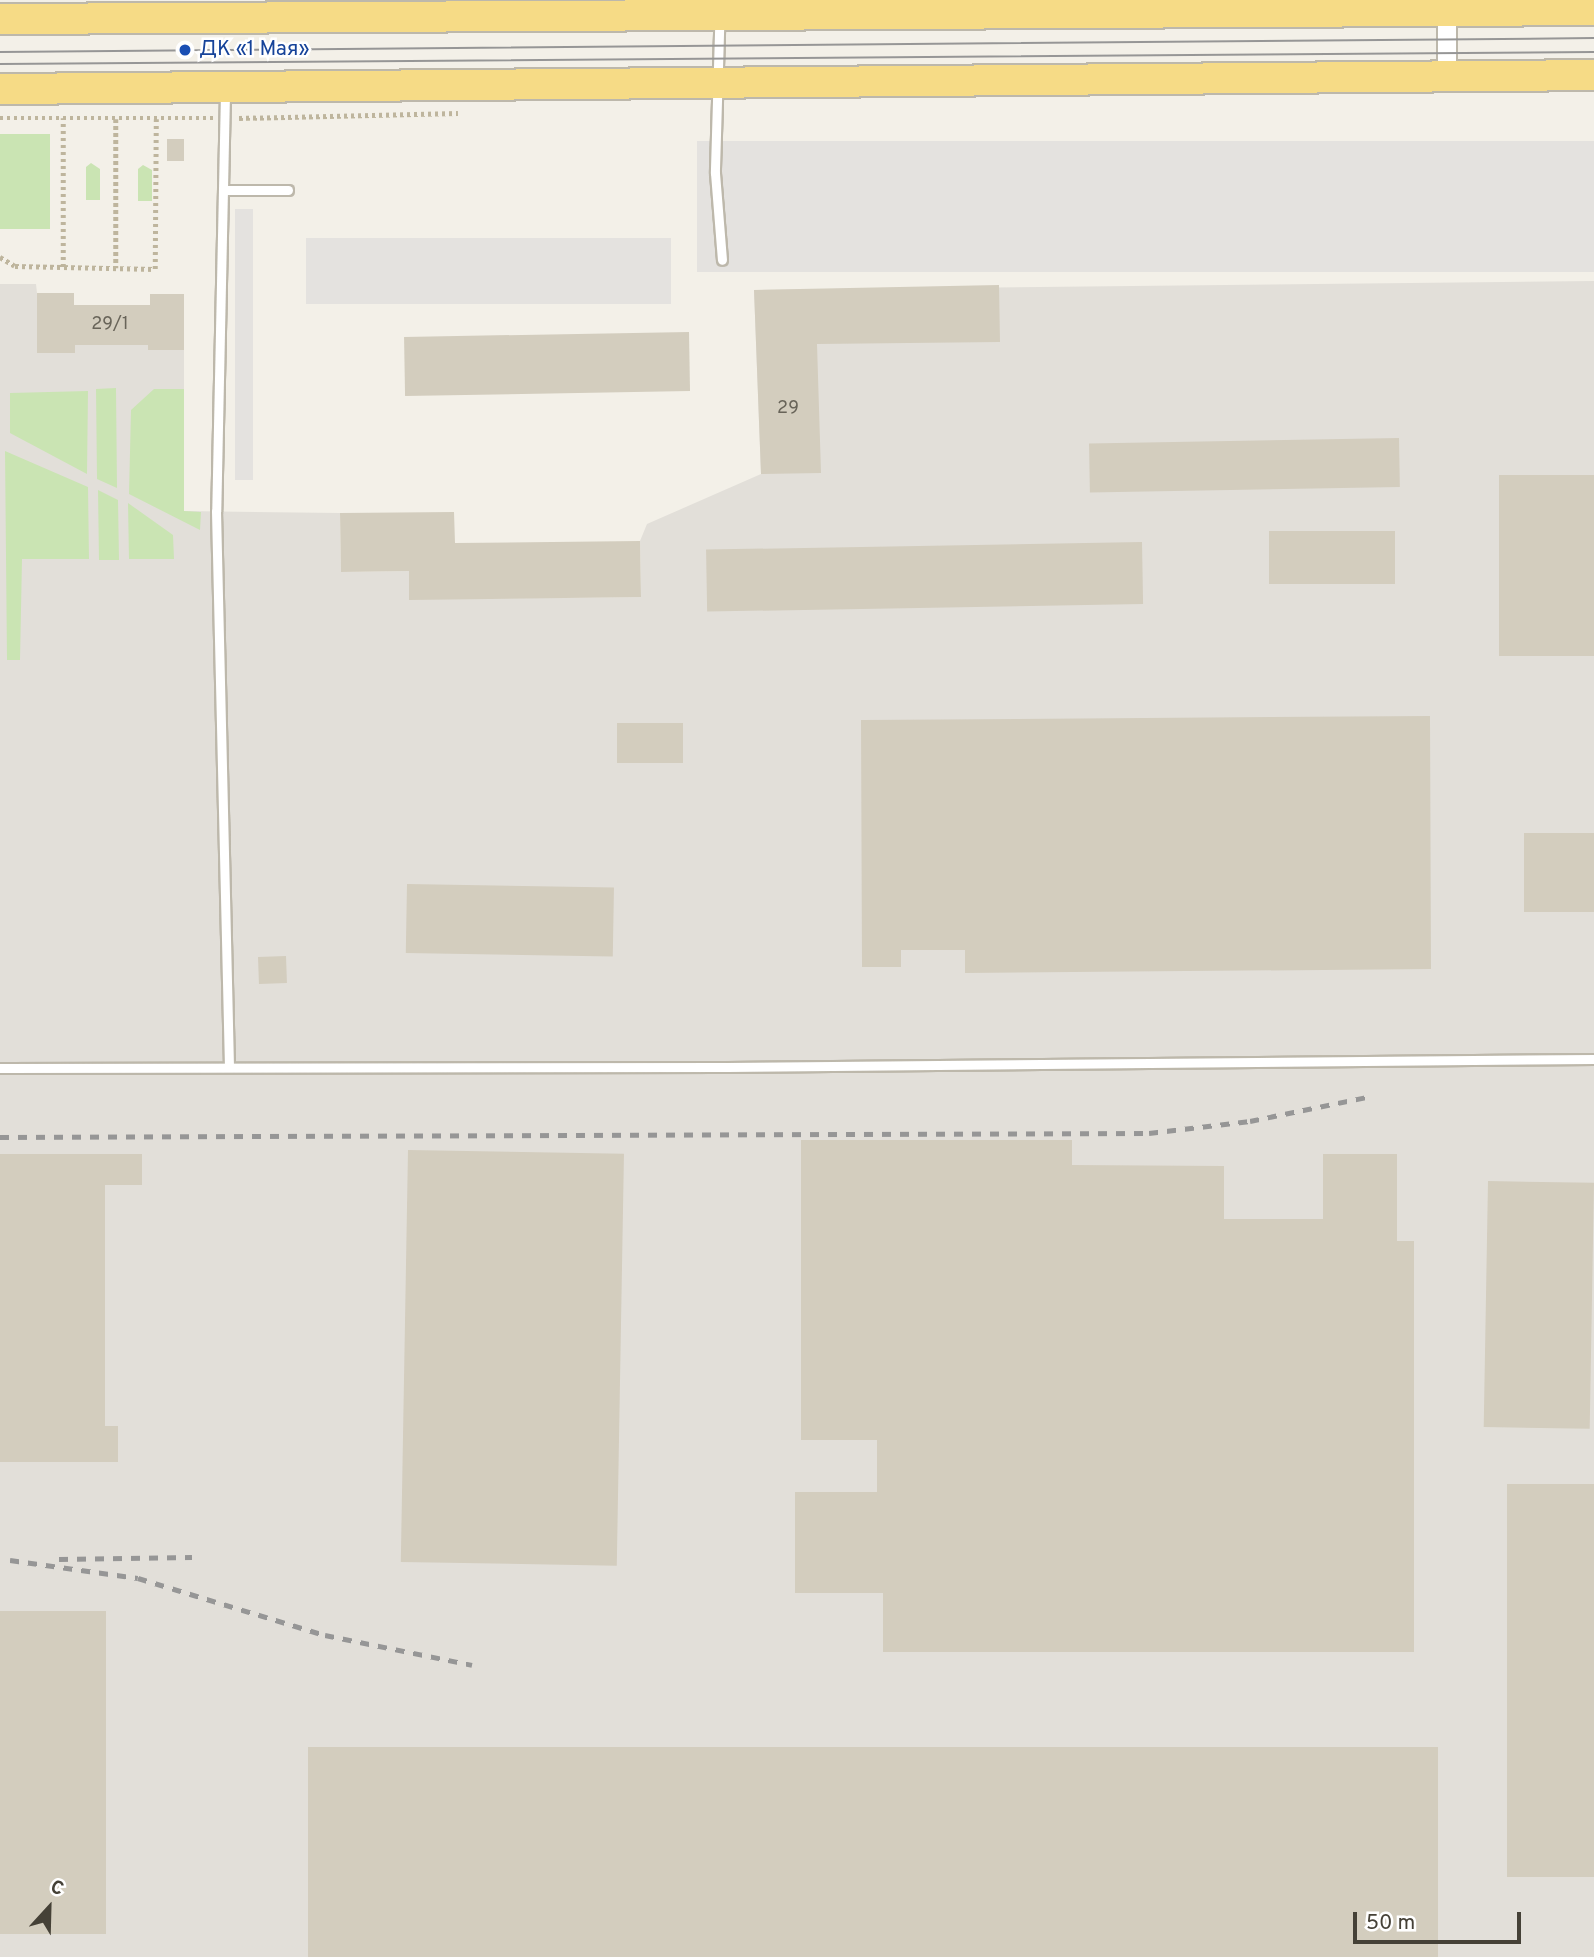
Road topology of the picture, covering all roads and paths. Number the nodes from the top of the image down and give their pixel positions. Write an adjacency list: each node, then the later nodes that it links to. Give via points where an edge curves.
1 (1447, 6): 2 (highway); 3 (highway); 6 (street)
2 (720, 9): 4 (highway); 7 (lane)
3 (1594, 10)
4 (0, 19)
5 (1594, 75): 6 (highway)
6 (1447, 77): 7 (highway)
7 (717, 84): 8 (highway); 16 (lane, via 715,173)
8 (225, 87): 9 (highway); 13 (lane)
9 (0, 89)
10 (0, 118): 11 (path)
11 (63, 118): 12 (path); 17 (path)
12 (116, 119): 18 (path); 18 (path, via 156,119 155,269)
13 (223, 190): 14 (lane); 20 (lane, via 216,511)
14 (288, 190)
15 (0, 257): 17 (path, via 15,266)
16 (722, 260)
17 (63, 267): 18 (path)
18 (116, 268)
19 (1594, 1059): 20 (lane, via 727,1068)
20 (229, 1065): 21 (lane)
21 (0, 1068)

